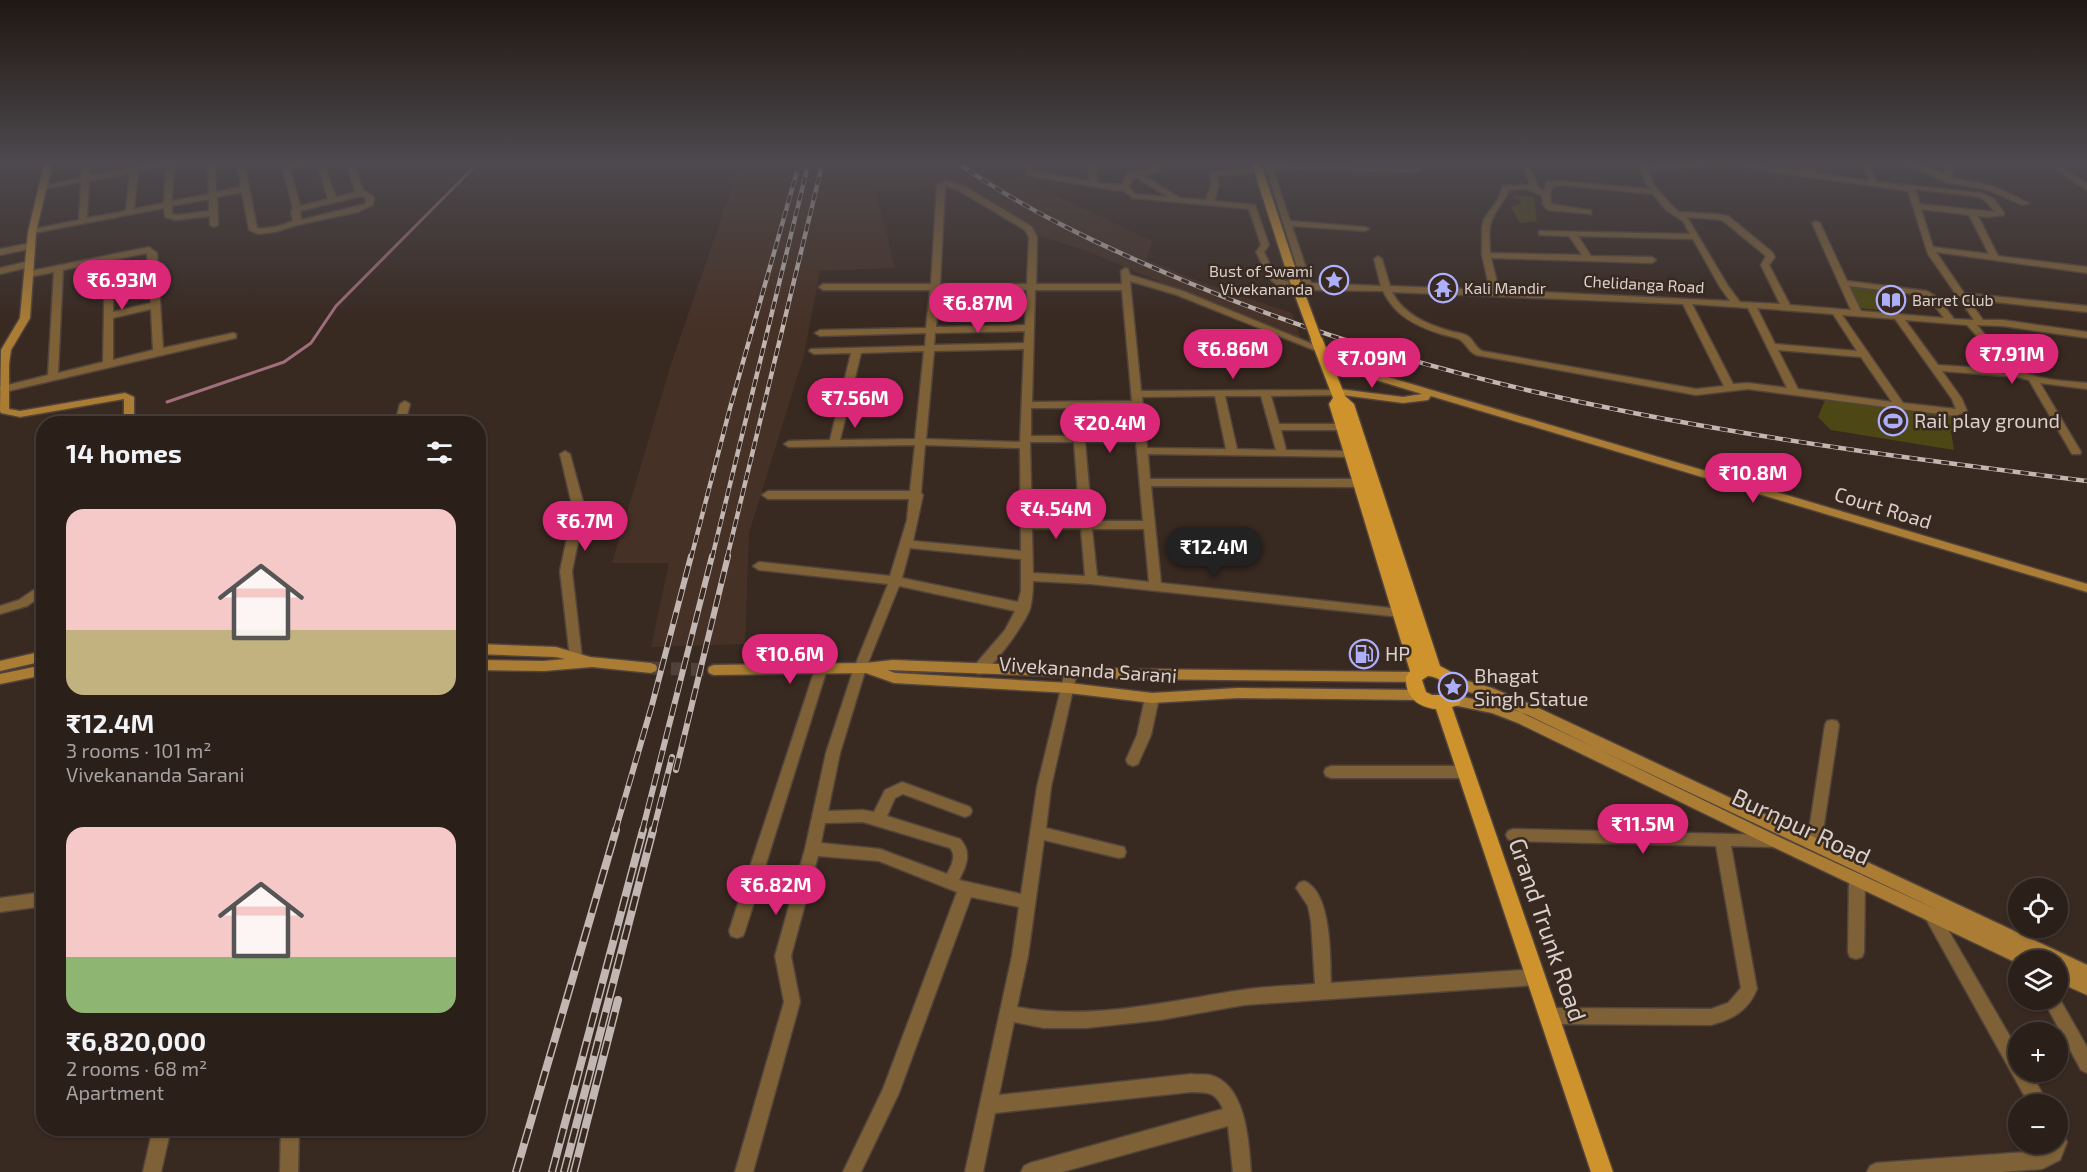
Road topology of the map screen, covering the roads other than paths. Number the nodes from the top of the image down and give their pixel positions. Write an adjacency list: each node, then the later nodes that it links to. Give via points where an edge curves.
1 (36, 216): 26 (street)
2 (83, 216): 20 (street)
3 (113, 216): 20 (street)
4 (170, 216): 5 (street)
5 (184, 216)
6 (213, 216): 24 (street)
7 (250, 216): 21 (street, via 253,230)
8 (297, 216): 21 (street)
9 (329, 216): 21 (street)
10 (939, 216): 46 (street)
11 (1007, 216): 45 (street, via 1029,229 1033,237)
12 (1255, 216): 48 (street, Chelidanga Road, via 1265,245 1260,252 1273,278 1282,285)
13 (1273, 216): 72 (main road, bridge)
14 (1286, 216): 22 (street)
15 (1491, 216): 33 (street, via 1486,227)
16 (1681, 216): 29 (street)
17 (1711, 216): 56 (street, via 1725,218 1769,254 1765,265)
18 (1920, 216): 31 (street)
19 (1973, 216): 36 (street)
20 (83, 222): 26 (street)
21 (296, 223)
22 (1289, 223): 25 (street); 48 (street)
23 (1816, 223): 44 (street)
24 (214, 225)
25 (1365, 228)
26 (32, 232): 30 (street)
27 (1542, 233): 28 (street)
28 (1572, 234): 29 (street); 35 (street)
29 (1696, 237): 54 (street)
30 (31, 246): 32 (street); 40 (street)
31 (1930, 249): 36 (street); 51 (street)
32 (0, 252)
33 (1486, 255): 35 (street); 50 (street)
34 (109, 257): 39 (street); 53 (street, via 140,250 153,253); 60 (street)
35 (1588, 258): 38 (street)
36 (1995, 258): 41 (street)
37 (1378, 259): 49 (street)
38 (1652, 260)
39 (59, 268): 40 (street); 82 (street)
40 (30, 269): 42 (street); 74 (street, via 25,318)
41 (2087, 270)
42 (0, 271)
43 (1126, 279): 45 (street); 72 (street, via 1180,293); 92 (street)
44 (1843, 283): 59 (street); 62 (street, via 1924,293 1934,299)
45 (1030, 285): 46 (street); 65 (street)
46 (935, 286): 47 (street); 66 (street)
47 (823, 287)
48 (1312, 288): 49 (street, Chelidanga Road)
49 (1385, 289): 50 (street, Chelidanga Road); 85 (street, via 1395,306 1407,315 1431,329 1465,338 1479,353 1696,392 1714,393)
50 (1495, 292): 52 (street, Chelidanga Road)
51 (1960, 295): 57 (street); 64 (street)
52 (1686, 301): 54 (street, Chelidanga Road); 85 (street)
53 (155, 304): 60 (street); 77 (street)
54 (1737, 304): 55 (street, Chelidanga Road)
55 (1750, 305): 56 (street, Chelidanga Road); 71 (street)
56 (1786, 307): 58 (street, Chelidanga Road)
57 (2087, 309)
58 (1835, 311): 59 (street, Chelidanga Road); 78 (street)
59 (1857, 313): 61 (street, Chelidanga Road)
60 (109, 316): 79 (street)
61 (1898, 317): 62 (street, Chelidanga Road); 80 (street)
62 (1951, 321): 63 (street, Chelidanga Road)
63 (1969, 322): 64 (street, Chelidanga Road); 81 (street)
64 (1980, 322): 68 (street, Chelidanga Road)
65 (1028, 328): 66 (street); 70 (street)
66 (931, 330): 67 (street); 73 (street)
67 (820, 333)
68 (2087, 335)
69 (233, 336): 77 (street)
70 (1028, 346): 73 (street); 95 (street)
71 (1771, 347): 78 (street); 87 (street)
72 (1321, 348): 90 (street, Court Road); 91 (main road)
73 (929, 349): 76 (street); 102 (street)
74 (3, 351): 86 (street)
75 (814, 351): 76 (street)
76 (857, 351): 105 (street)
77 (158, 352): 79 (street)
78 (1864, 354): 96 (street)
79 (108, 364): 82 (street)
80 (1935, 368): 81 (street); 96 (street, via 1962,411)
81 (2021, 374): 83 (street)
82 (53, 378): 86 (street)
83 (2033, 379): 84 (street); 108 (street)
84 (2087, 386)
85 (1730, 387): 87 (street)
86 (4, 389): 97 (street, via 5,411 20,414 129,397)
87 (1794, 392): 96 (street)
88 (1220, 394): 89 (street); 92 (street); 107 (street)
89 (1266, 394): 91 (street); 99 (street)
90 (1427, 394): 91 (street, Court Road, via 1424,398 1403,400); 126 (street, Court Road)
91 (1338, 398): 100 (main road); 144 (main road)
92 (1137, 399): 94 (street); 106 (street)
93 (405, 404): 98 (street)
94 (1076, 404): 95 (street); 101 (street)
95 (1026, 405): 103 (street)
96 (1899, 405)
97 (129, 416)
98 (402, 416)
99 (1275, 427): 100 (street); 109 (street)
100 (1342, 427): 111 (main road)
101 (1079, 440): 103 (street); 106 (street); 117 (street)
102 (922, 442): 103 (street); 105 (street); 115 (street)
103 (1025, 442): 116 (street)
104 (789, 444): 105 (street)
105 (834, 444)
106 (1141, 445): 107 (street); 112 (street)
107 (1232, 452): 109 (street)
108 (2076, 452)
109 (1282, 453): 111 (street)
110 (565, 454): 133 (street, via 579,509 566,571)
111 (1350, 454): 113 (main road)
112 (1145, 482): 113 (street); 118 (street)
113 (1358, 483): 130 (main road)
114 (768, 495): 115 (street)
115 (917, 495): 119 (street)
116 (1026, 525): 117 (street); 120 (street)
117 (1086, 525): 118 (street); 123 (street)
118 (1149, 525): 125 (street)
119 (906, 544): 120 (street); 124 (street)
120 (1026, 556): 122 (street)
121 (759, 566): 124 (street)
122 (1027, 577): 123 (street); 128 (street)
123 (1091, 580): 125 (street)
124 (894, 581): 128 (street); 138 (street)
125 (1155, 587): 130 (street)
126 (2087, 588)
127 (36, 593): 129 (street, via 22,603)
128 (1024, 608): 140 (street, via 1013,630)
129 (0, 610)
130 (1400, 613): 144 (main road)
131 (486, 649): 133 (street, via 556,652)
132 (36, 658): 136 (street)
133 (576, 658): 134 (street)
134 (592, 662): 135 (street); 137 (street)
135 (486, 665)
136 (0, 666)
137 (651, 668)
138 (863, 668): 139 (street, Vivekananda Sarani); 140 (street, Vivekananda Sarani, via 893,665); 147 (street, Vivekananda Sarani, via 894,678); 156 (street, via 833,753)
139 (821, 669): 141 (street, Vivekananda Sarani); 172 (street)
140 (979, 669): 143 (street, Vivekananda Sarani)
141 (714, 670)
142 (36, 672): 145 (street)
143 (1071, 672): 144 (street, Vivekananda Sarani); 147 (street)
144 (1422, 673): 146 (main road, via 1449,677); 148 (main road, via 1412,686)
145 (0, 679)
146 (1454, 682): 150 (main road, Grand Trunk Road, via 1457,692); 162 (street, via 1527,709)
147 (1069, 688): 149 (street, Vivekananda Sarani); 158 (street, via 1051,752)
148 (1418, 695): 149 (street, Vivekananda Sarani, via 1238,693); 150 (main road, via 1429,702)
149 (1152, 698): 152 (street, via 1144,735)
150 (1448, 702): 154 (main road, Grand Trunk Road); 161 (street, Burnpur Road, via 1493,708 1523,719)
151 (1832, 725): 162 (street)
152 (1133, 760)
153 (1331, 772): 154 (street)
154 (1466, 772): 176 (main road, Grand Trunk Road)
155 (965, 811): 157 (street, via 902,788 890,794)
156 (819, 818): 157 (street); 163 (street)
157 (878, 819): 166 (street, via 955,843 962,856)
158 (1038, 832): 164 (street); 169 (street)
159 (1513, 836): 160 (street)
160 (1722, 840): 161 (street); 182 (street, via 1749,989 1740,1006 1711,1017)
161 (1774, 841): 165 (street, Burnpur Road)
162 (1814, 844): 175 (street)
163 (812, 849): 166 (street, via 880,855); 192 (street, via 783,956 792,1002)
164 (1119, 852)
165 (1857, 880): 171 (street, Burnpur Road); 174 (street)
166 (958, 886): 169 (street); 193 (street, via 890,1093)
167 (1304, 888): 179 (street, via 1315,904)
168 (36, 900): 170 (street)
169 (1028, 902): 181 (street)
170 (0, 905)
171 (1931, 914): 173 (street, Burnpur Road); 183 (street)
172 (737, 931)
173 (2008, 951)
174 (1856, 952)
175 (2087, 973)
176 (1536, 977): 179 (street); 182 (main road, Grand Trunk Road)
177 (2068, 978): 178 (street)
178 (2087, 987)
179 (1324, 992): 181 (street, via 1244,997 1086,1020 1044,1020)
180 (2057, 1010): 184 (street)
181 (1008, 1012): 185 (street)
182 (1549, 1016): 197 (main road, Grand Trunk Road)
183 (2008, 1050)
184 (2087, 1064)
185 (988, 1105): 186 (street, via 1191,1083 1211,1084 1225,1094); 194 (street)
186 (1234, 1115): 195 (street); 196 (street)
187 (160, 1136): 190 (street)
188 (290, 1136): 191 (street)
189 (2054, 1154): 198 (street, via 2042,1160)
190 (152, 1172)
191 (289, 1172)
192 (744, 1172)
193 (852, 1172)
194 (974, 1172)
195 (1030, 1172)
196 (1242, 1172)
197 (1602, 1172)
198 (1876, 1172)

